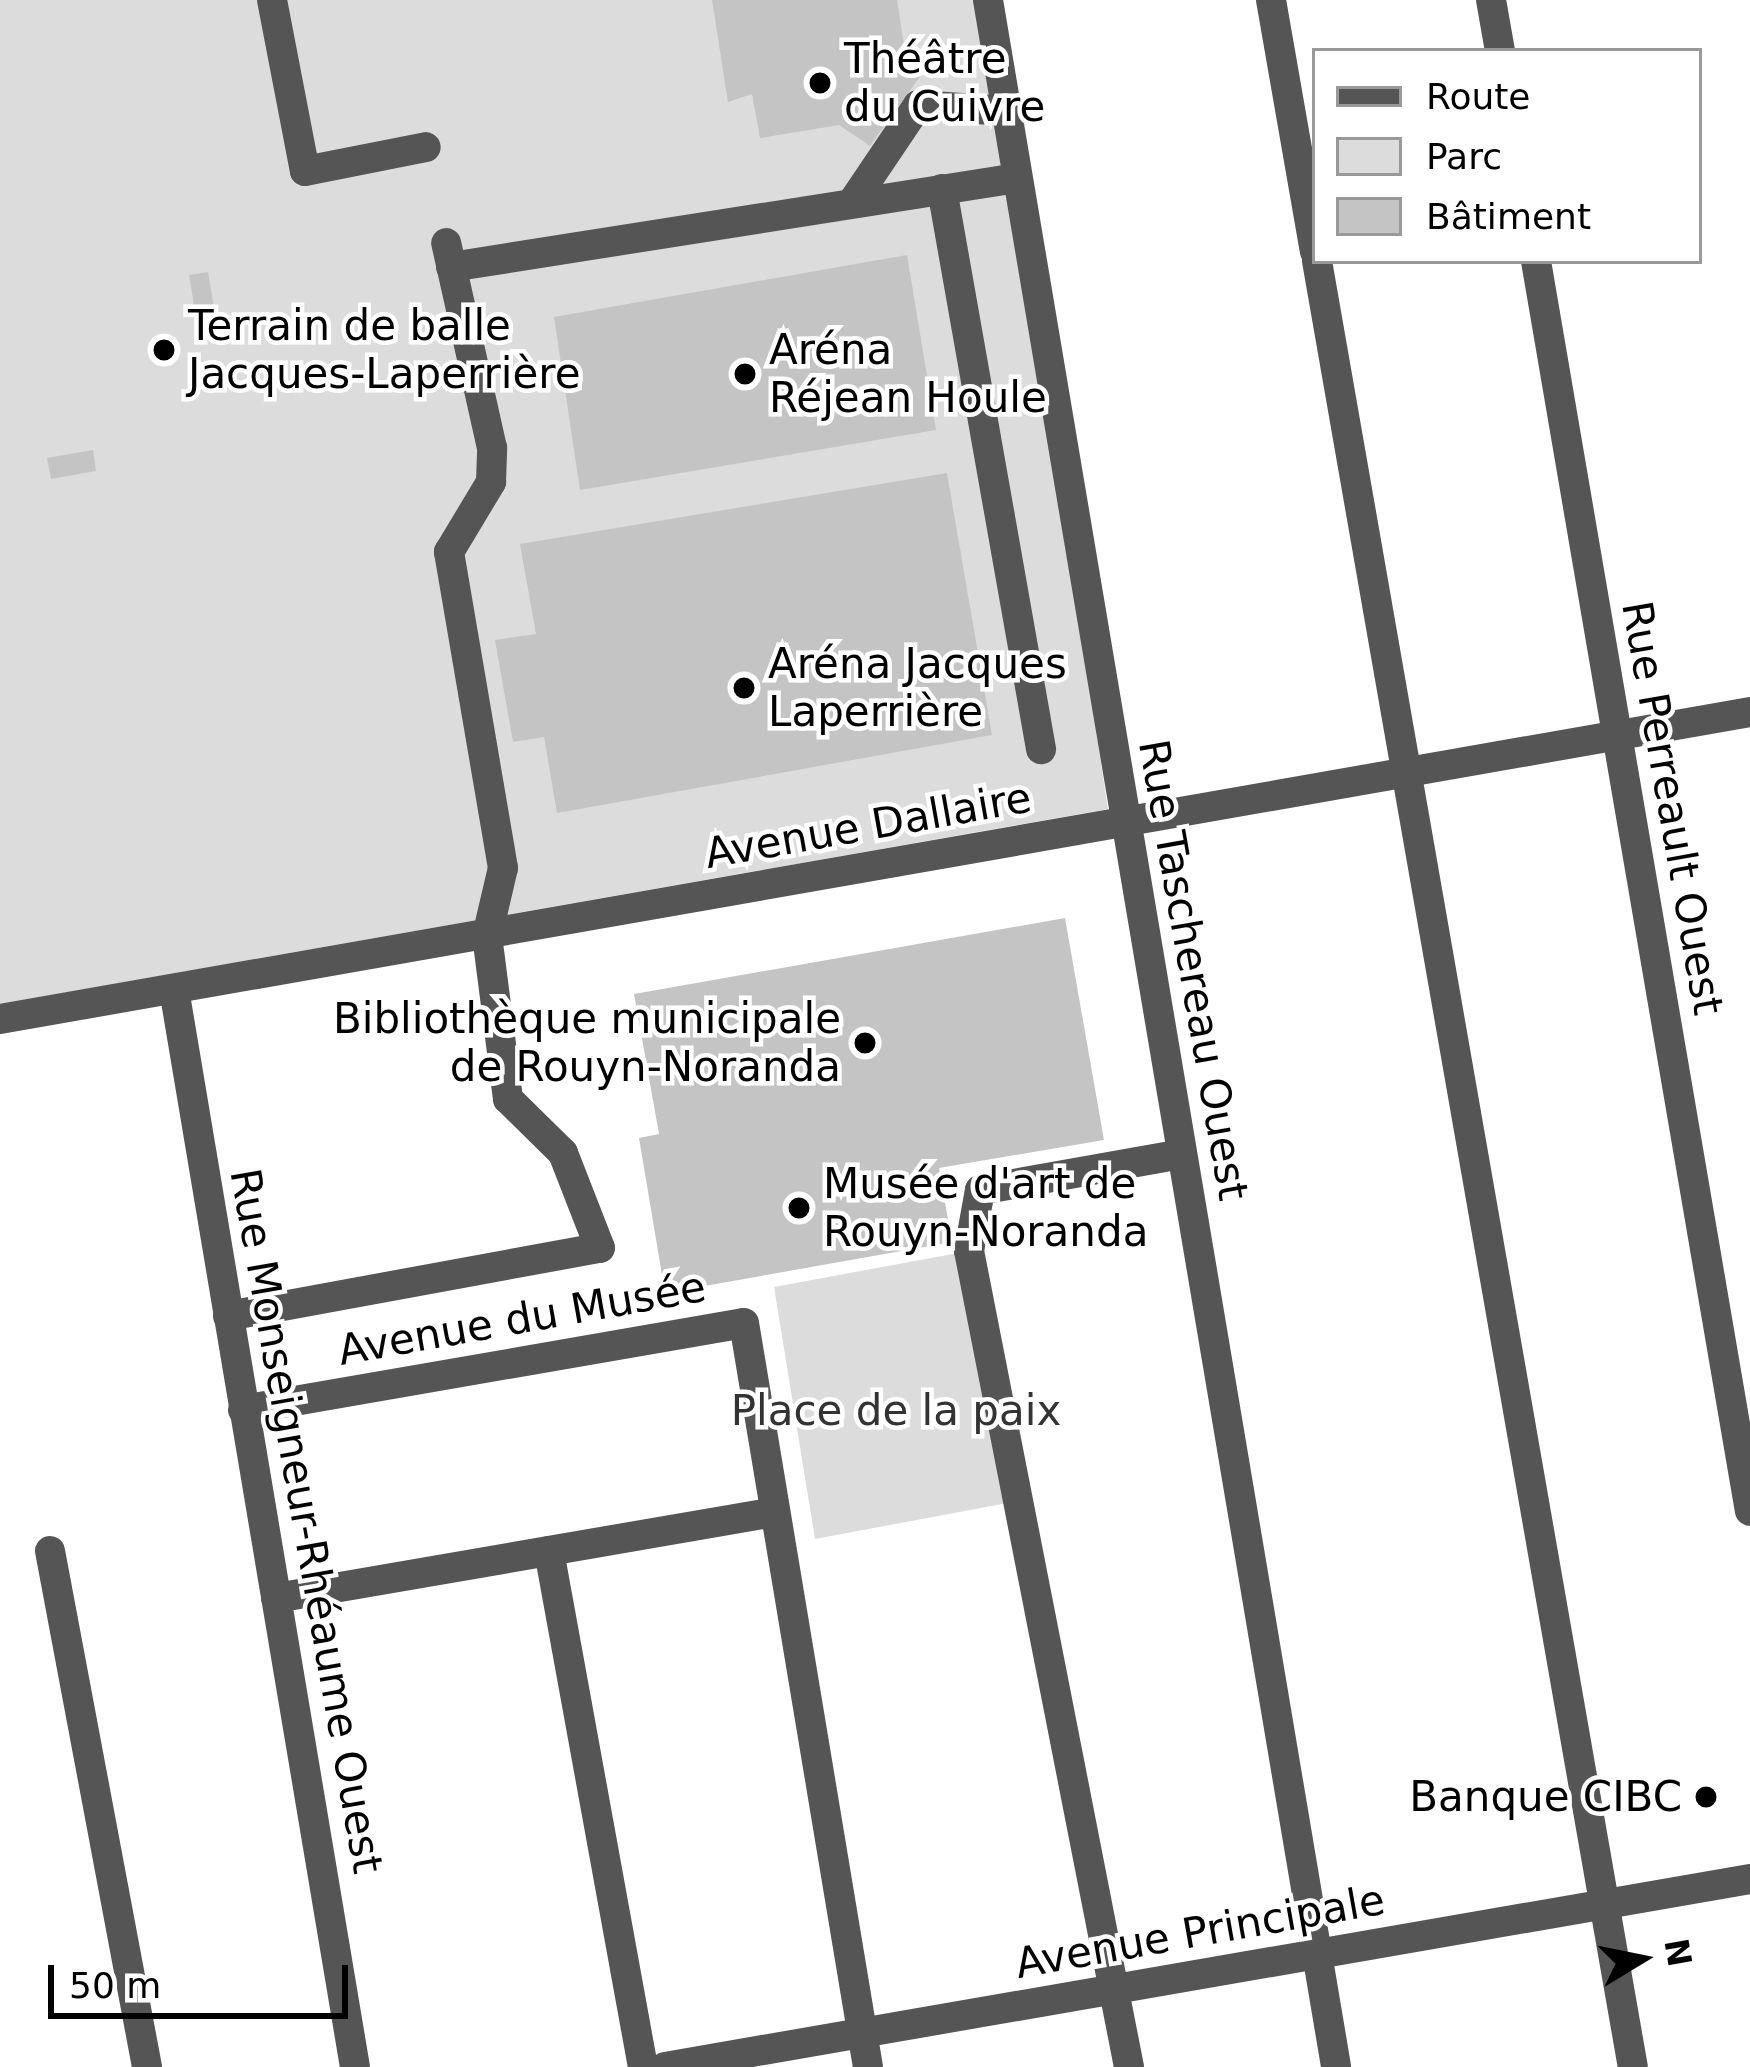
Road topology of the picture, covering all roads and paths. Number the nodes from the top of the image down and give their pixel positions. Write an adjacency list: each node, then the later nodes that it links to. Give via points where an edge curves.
1 (272, 0): 7 (street, via 305,171)
2 (988, 0): 6 (street, Rue Taschereau Ouest)
3 (1271, 0): 11 (street)
4 (1491, 0): 5 (street)
5 (1499, 48)
6 (1006, 111): 8 (street, Rue Taschereau Ouest); 10 (street, via 918,105)
7 (426, 147)
8 (1017, 178): 9 (street); 18 (street, Rue Taschereau Ouest)
9 (943, 189): 10 (street); 16 (street)
10 (852, 203): 19 (street, via 449,255 492,448 491,482 448,552 503,868)
11 (1312, 234)
12 (1318, 264): 17 (street)
13 (1537, 264): 15 (street, Rue Perreault Ouest)
14 (1750, 712): 15 (street, Avenue Dallaire)
15 (1617, 736): 17 (street, Avenue Dallaire); 25 (street, Rue Perreault Ouest)
16 (1041, 748)
17 (1407, 772): 18 (street, Avenue Dallaire); 31 (street)
18 (1126, 822): 19 (street, Avenue Dallaire); 22 (street, Rue Taschereau Ouest)
19 (487, 937): 20 (street, Avenue Dallaire); 23 (street, via 508,1099 563,1153 600,1248)
20 (174, 989): 21 (street, Avenue Dallaire); 23 (street, Rue Monseigneur-Rhéaume Ouest)
21 (0, 1019)
22 (1182, 1154): 32 (street, Rue Taschereau Ouest); 33 (street, via 980,1190 970,1251)
23 (228, 1316): 24 (street, Rue Monseigneur-Rhéaume Ouest)
24 (243, 1410): 26 (street, Avenue du Musée, via 744,1323); 29 (street, Rue Monseigneur-Rhéaume Ouest)
25 (1750, 1511)
26 (775, 1512): 28 (street); 34 (street)
27 (50, 1551): 35 (street)
28 (549, 1551): 29 (street); 37 (street)
29 (276, 1598): 36 (street, Rue Monseigneur-Rhéaume Ouest)
30 (1750, 1880): 31 (street, Avenue Principale)
31 (1602, 1905): 32 (street, Avenue Principale); 42 (street)
32 (1316, 1954): 33 (street, Avenue Principale); 41 (street, Rue Taschereau Ouest)
33 (1116, 1989): 34 (street, Avenue Principale); 40 (street)
34 (862, 2032): 38 (street, Avenue Principale); 39 (street)
35 (147, 2067)
36 (355, 2067)
37 (643, 2067)
38 (665, 2067)
39 (868, 2067)
40 (1129, 2067)
41 (1336, 2067)
42 (1633, 2067)

